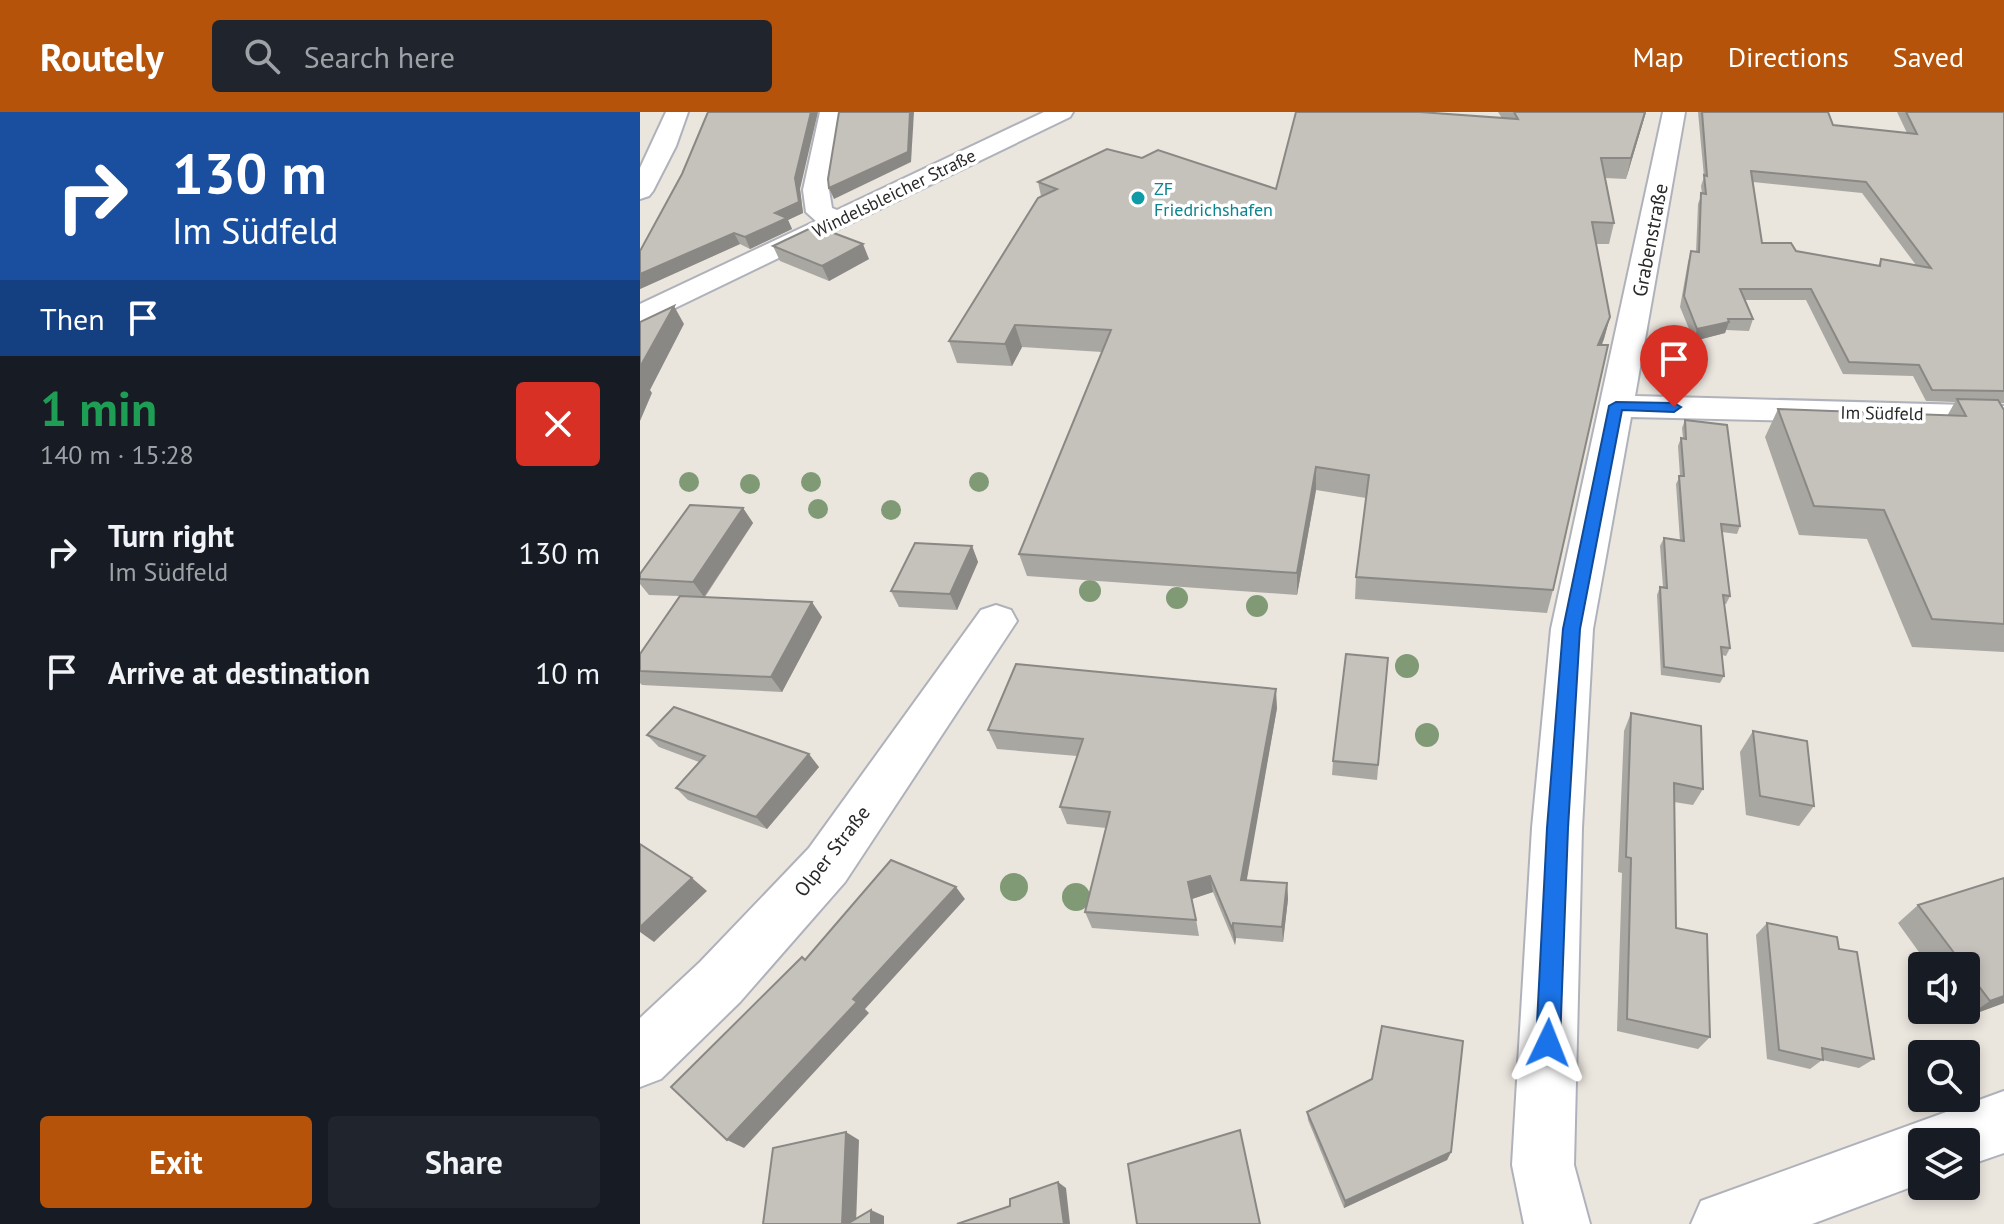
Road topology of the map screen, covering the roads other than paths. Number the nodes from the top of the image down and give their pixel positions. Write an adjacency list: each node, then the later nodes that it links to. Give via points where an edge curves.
1 (677, 112): 5 (street)
2 (831, 112): 6 (street, via 816,190 819,212)
3 (1062, 112): 6 (street, Windelsbleicher Straße)
4 (1674, 112): 8 (street, Grabenstraße)
5 (640, 191)
6 (836, 220): 7 (street, Windelsbleicher Straße)
7 (640, 316)
8 (1616, 406): 9 (street, Im Südfeld); 15 (street, Grabenstraße, via 1572,629 1558,813 1543,1165)
9 (2003, 418)
10 (996, 621): 11 (street, Olper Straße, via 827,865 720,982)
11 (640, 1058)
12 (2004, 1122): 13 (street)
13 (1980, 1131)
14 (1908, 1157): 16 (street)
15 (1557, 1224)
16 (1724, 1224)

